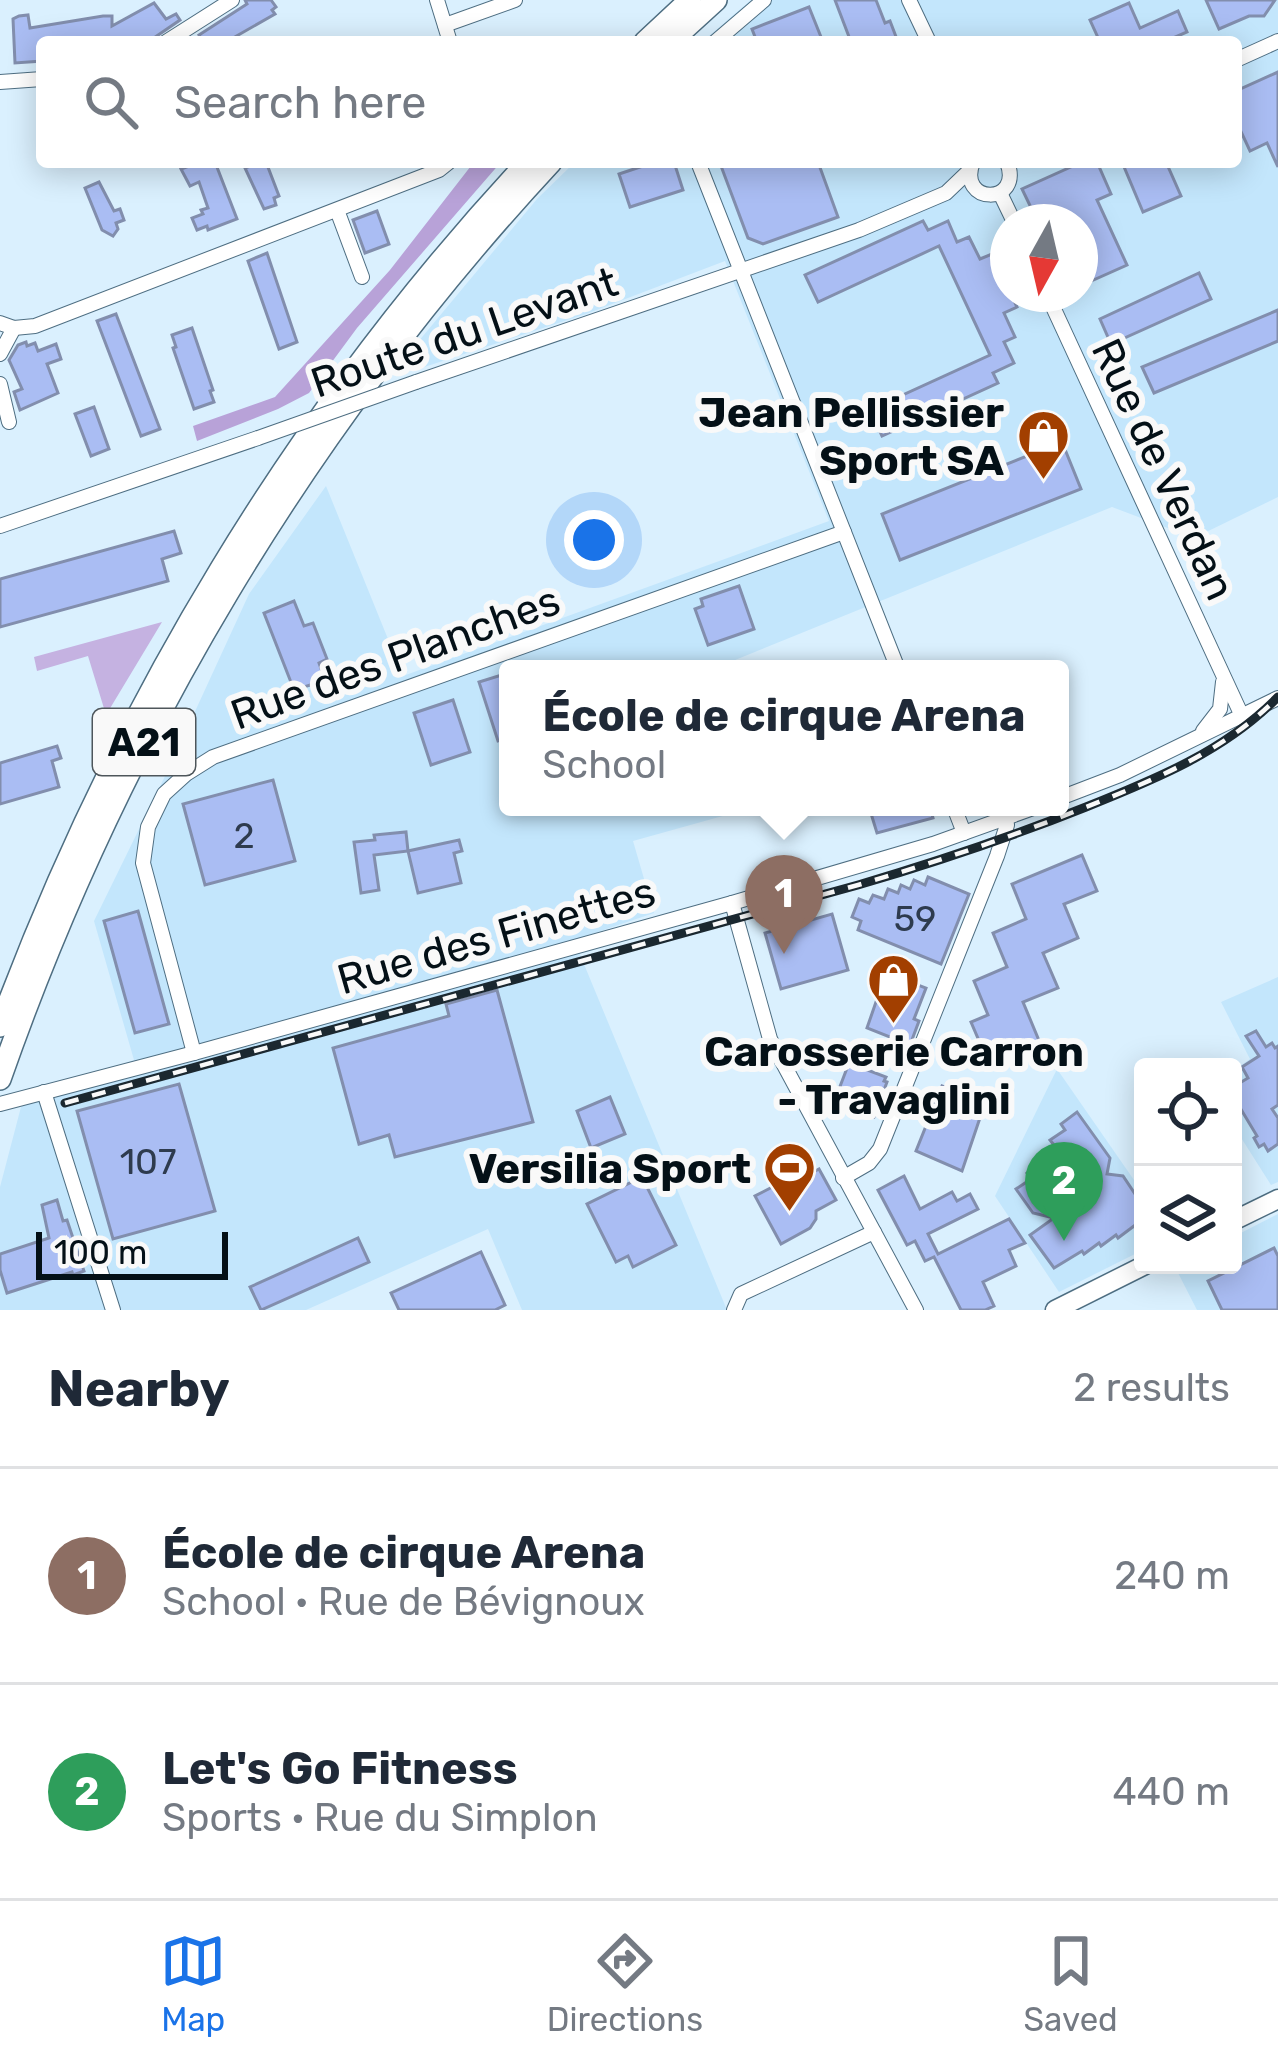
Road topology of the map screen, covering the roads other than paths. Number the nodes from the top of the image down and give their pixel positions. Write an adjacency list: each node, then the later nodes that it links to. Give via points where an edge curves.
1 (232, 0): 9 (street)
2 (436, 0): 8 (street)
3 (515, 0): 8 (street)
4 (690, 0): 11 (highway)
5 (716, 0): 12 (highway)
6 (764, 0): 13 (street)
7 (909, 0): 14 (street)
8 (445, 25): 10 (street)
9 (175, 36)
10 (448, 36)
11 (651, 36)
12 (677, 36)
13 (722, 36)
14 (926, 36)
15 (1278, 41): 16 (street)
16 (1242, 57)
17 (36, 79): 18 (street)
18 (0, 82)
19 (442, 168): 30 (street)
20 (522, 168): 51 (highway, A21, via 398,313 234,548 106,777)
21 (546, 168): 53 (highway, A21, via 376,370 241,570 99,833)
22 (700, 168): 31 (street)
23 (970, 168): 27 (street, Route du Levant)
24 (971, 168): 26 (street)
25 (1009, 168): 28 (street)
26 (978, 191): 27 (street, Route du Levant); 28 (street, Route du Levant)
27 (946, 193): 31 (street, Route du Levant)
28 (1000, 193): 29 (street)
29 (1005, 204)
30 (337, 210): 32 (street); 34 (street, via 34,326)
31 (740, 272): 38 (street, Route du Levant, bridge); 39 (street)
32 (362, 277)
33 (1055, 312): 41 (street, Rue de Verdan)
34 (7, 326): 35 (street)
35 (0, 354)
36 (0, 384): 37 (street)
37 (9, 422)
38 (0, 526)
39 (844, 532): 40 (street); 52 (street, Rue des Planches, via 213,757 186,774 164,794 143,862)
40 (894, 660)
41 (1221, 671): 43 (street, Rue de Verdan); 44 (street, via 1220,709)
42 (1278, 698): 43 (street)
43 (1241, 716): 44 (street)
44 (1198, 737): 45 (street)
45 (1069, 795)
46 (957, 816): 49 (street)
47 (1011, 816): 48 (street, Rue des Finettes)
48 (1006, 818): 49 (street, Rue des Finettes); 56 (street, via 998,856 880,1150)
49 (964, 833): 50 (street, Rue des Finettes)
50 (732, 903): 52 (street, Rue des Finettes); 56 (street, via 770,1039)
51 (0, 1026)
52 (194, 1053): 54 (street, Rue des Finettes)
53 (0, 1079)
54 (44, 1092): 55 (street, Rue des Finettes); 61 (street)
55 (0, 1104)
56 (843, 1178): 59 (street)
57 (1278, 1198): 58 (main road)
58 (1242, 1216)
59 (874, 1232): 62 (street, via 741,1294); 63 (street)
60 (1134, 1270): 64 (main road)
61 (113, 1310)
62 (734, 1310)
63 (916, 1310)
64 (1055, 1310)

